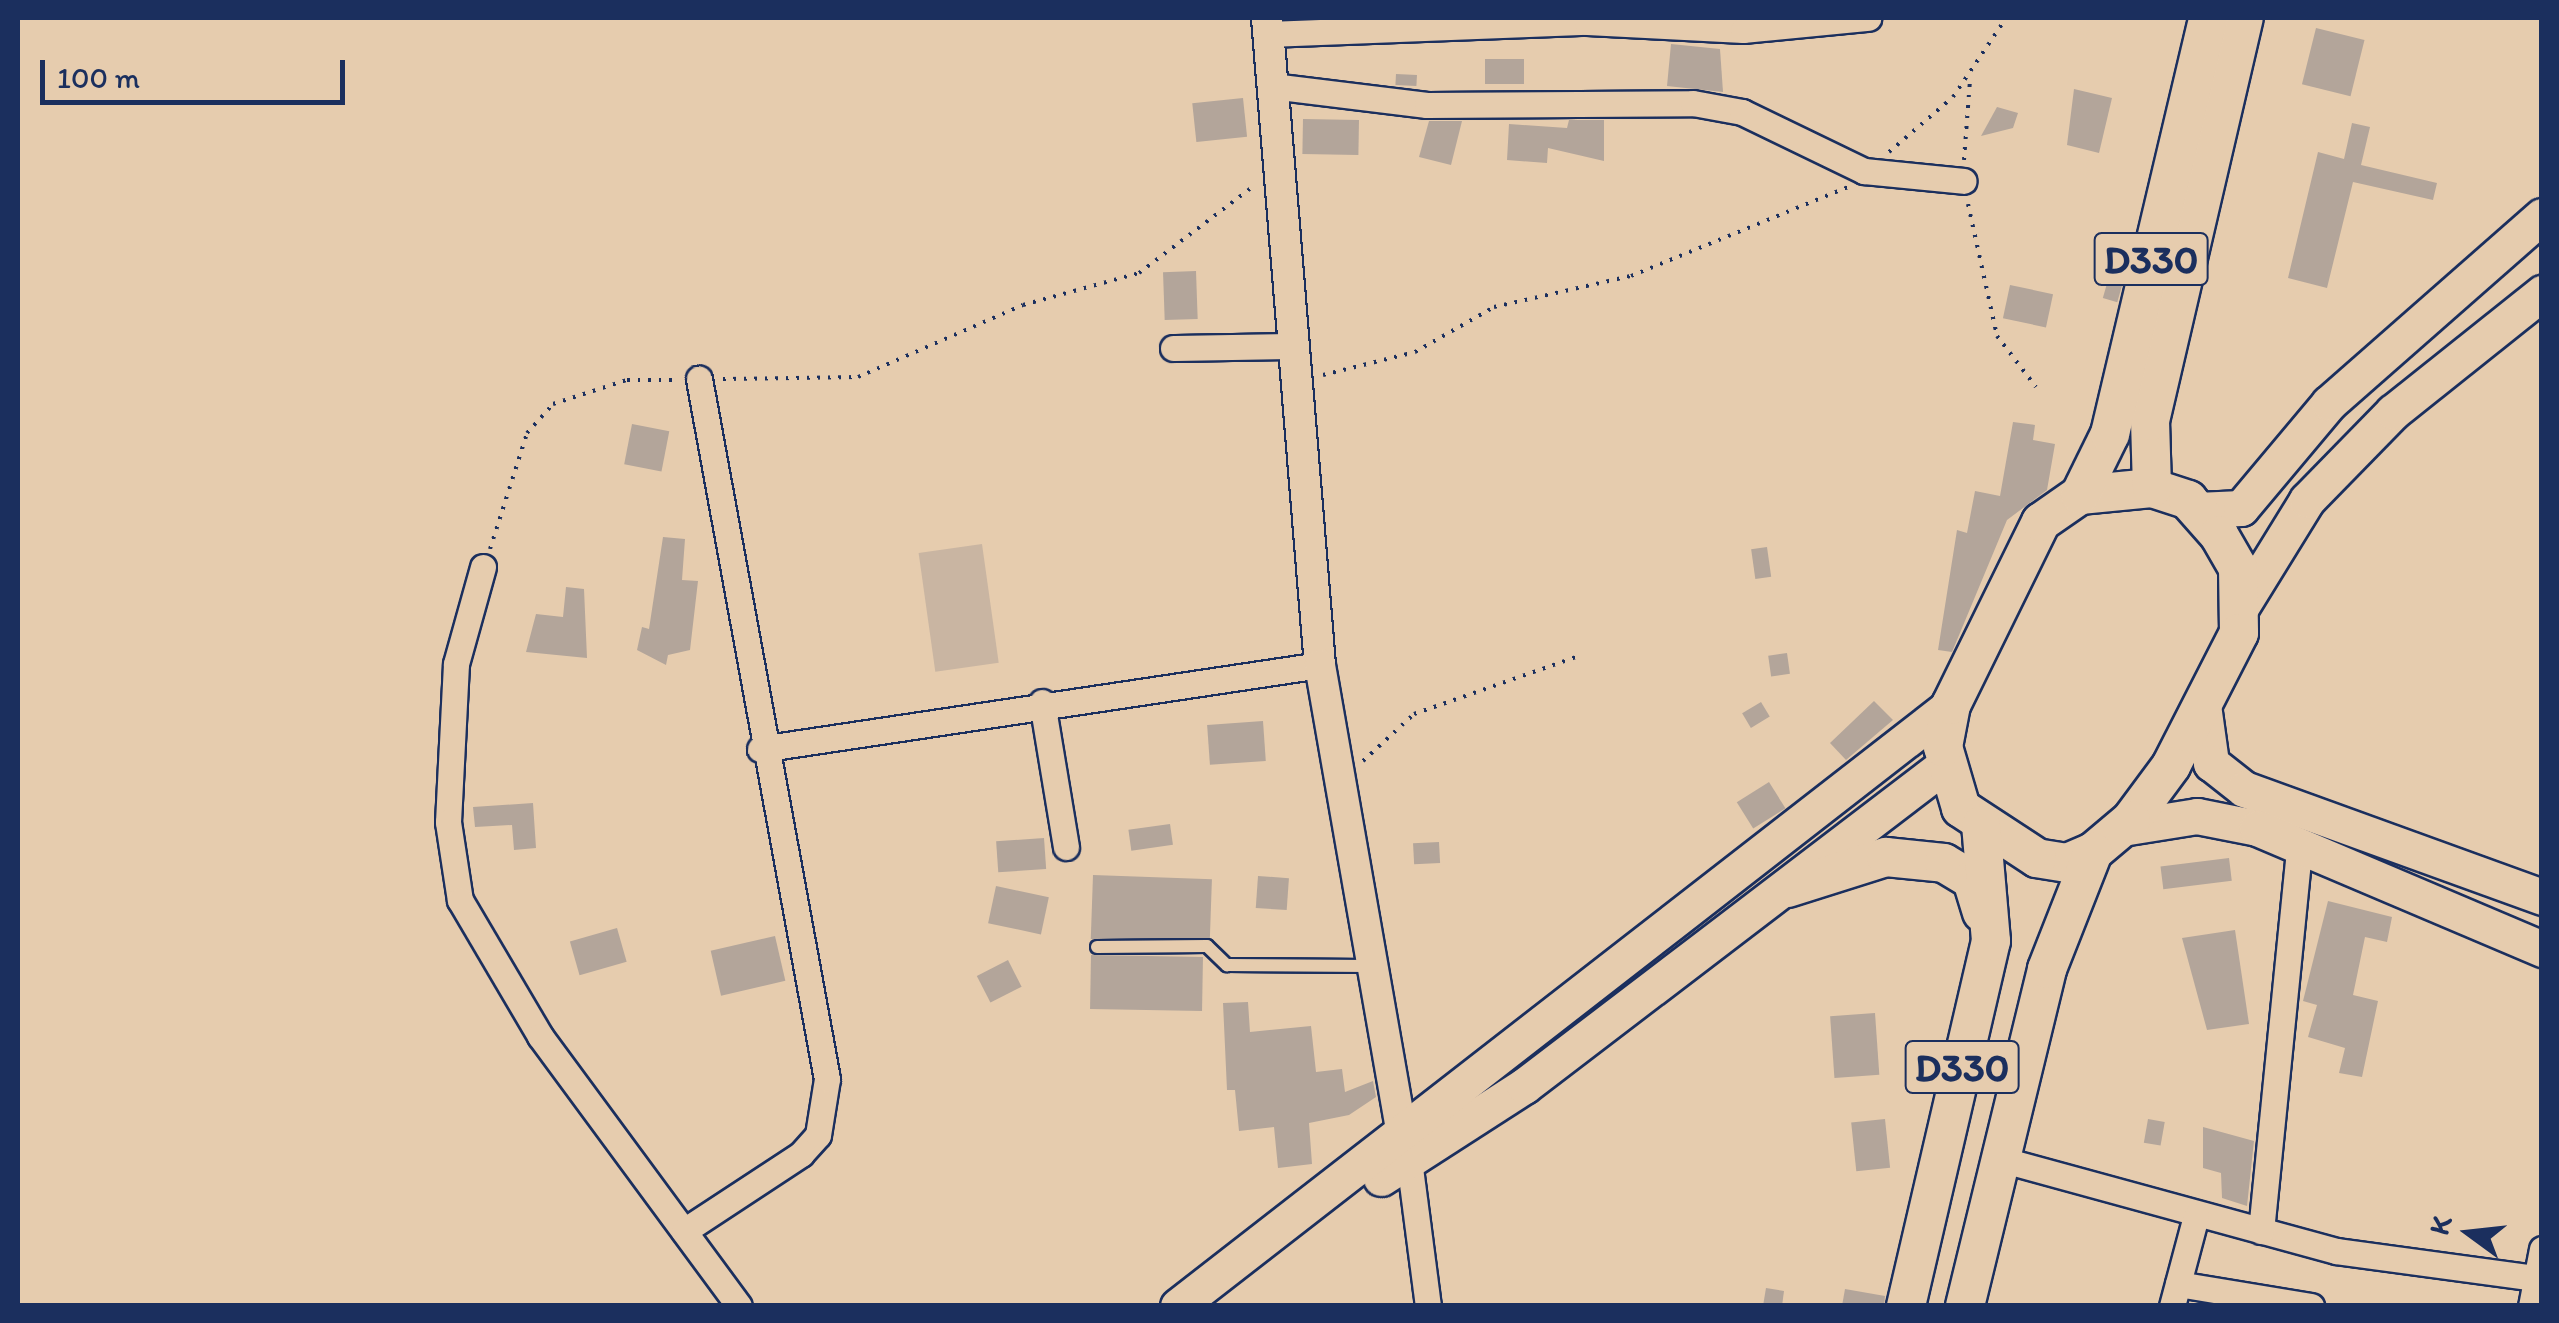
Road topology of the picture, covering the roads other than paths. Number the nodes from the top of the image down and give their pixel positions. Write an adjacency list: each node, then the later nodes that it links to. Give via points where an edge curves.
1 (1868, 18): 6 (street)
2 (2208, 18): 16 (main road, D330, via 2110,434)
3 (2244, 18): 15 (main road, D330, via 2150,421)
4 (1587, 20): 5 (street); 6 (street)
5 (1455, 21): 7 (street)
6 (1743, 24)
7 (1268, 26): 8 (street)
8 (1272, 86): 9 (street, via 1427,105 1693,103 1742,112 1864,171); 12 (street)
9 (1964, 181)
10 (2542, 216): 17 (main road, via 2328,403 2241,508)
11 (2542, 293): 19 (main road, via 2394,412 2307,500)
12 (1291, 346): 13 (street); 20 (street)
13 (1173, 348)
14 (699, 379): 24 (street)
15 (2152, 488): 16 (main road); 17 (main road)
16 (2080, 495): 22 (main road, via 2040,522)
17 (2197, 510): 19 (main road, via 2238,568)
18 (483, 568): 40 (street, via 456,664 448,822 460,900 540,1036)
19 (2240, 607): 23 (main road, via 2239,633)
20 (1320, 665): 21 (street); 36 (street)
21 (1042, 702): 24 (street); 28 (street)
22 (1951, 705): 25 (main road); 37 (main road)
23 (2203, 705): 27 (main road); 32 (main road, via 2211,763 2244,789)
24 (760, 749): 40 (street, via 827,1079 823,1113 801,1154)
25 (1946, 764): 26 (main road, via 1960,808); 31 (main road)
26 (1981, 825): 30 (main road, via 2038,858 2067,862); 33 (main road, D330)
27 (2122, 828): 29 (main road, via 2197,816); 30 (main road)
28 (1066, 847)
29 (2299, 848): 35 (main road); 41 (street)
30 (2094, 852): 38 (main road, D330, via 2047,969)
31 (1788, 888): 33 (main road, via 1886,857 1944,864 1972,880); 37 (main road)
32 (2542, 897)
33 (1992, 941): 48 (main road, D330)
34 (1097, 947): 36 (lane, via 1207,946 1227,966)
35 (2542, 950)
36 (1368, 966): 37 (street)
37 (1406, 1148): 46 (main road); 47 (street)
38 (2000, 1160): 39 (street); 49 (main road, D330)
39 (2196, 1216): 41 (street); 44 (street)
40 (684, 1231): 45 (street)
41 (2261, 1231): 43 (street)
42 (2542, 1249): 43 (street)
43 (2536, 1278): 51 (street)
44 (2175, 1295): 50 (street)
45 (739, 1306)
46 (1180, 1306)
47 (1428, 1306)
48 (1906, 1306)
49 (1964, 1306)
50 (2310, 1306)
51 (2531, 1306)

